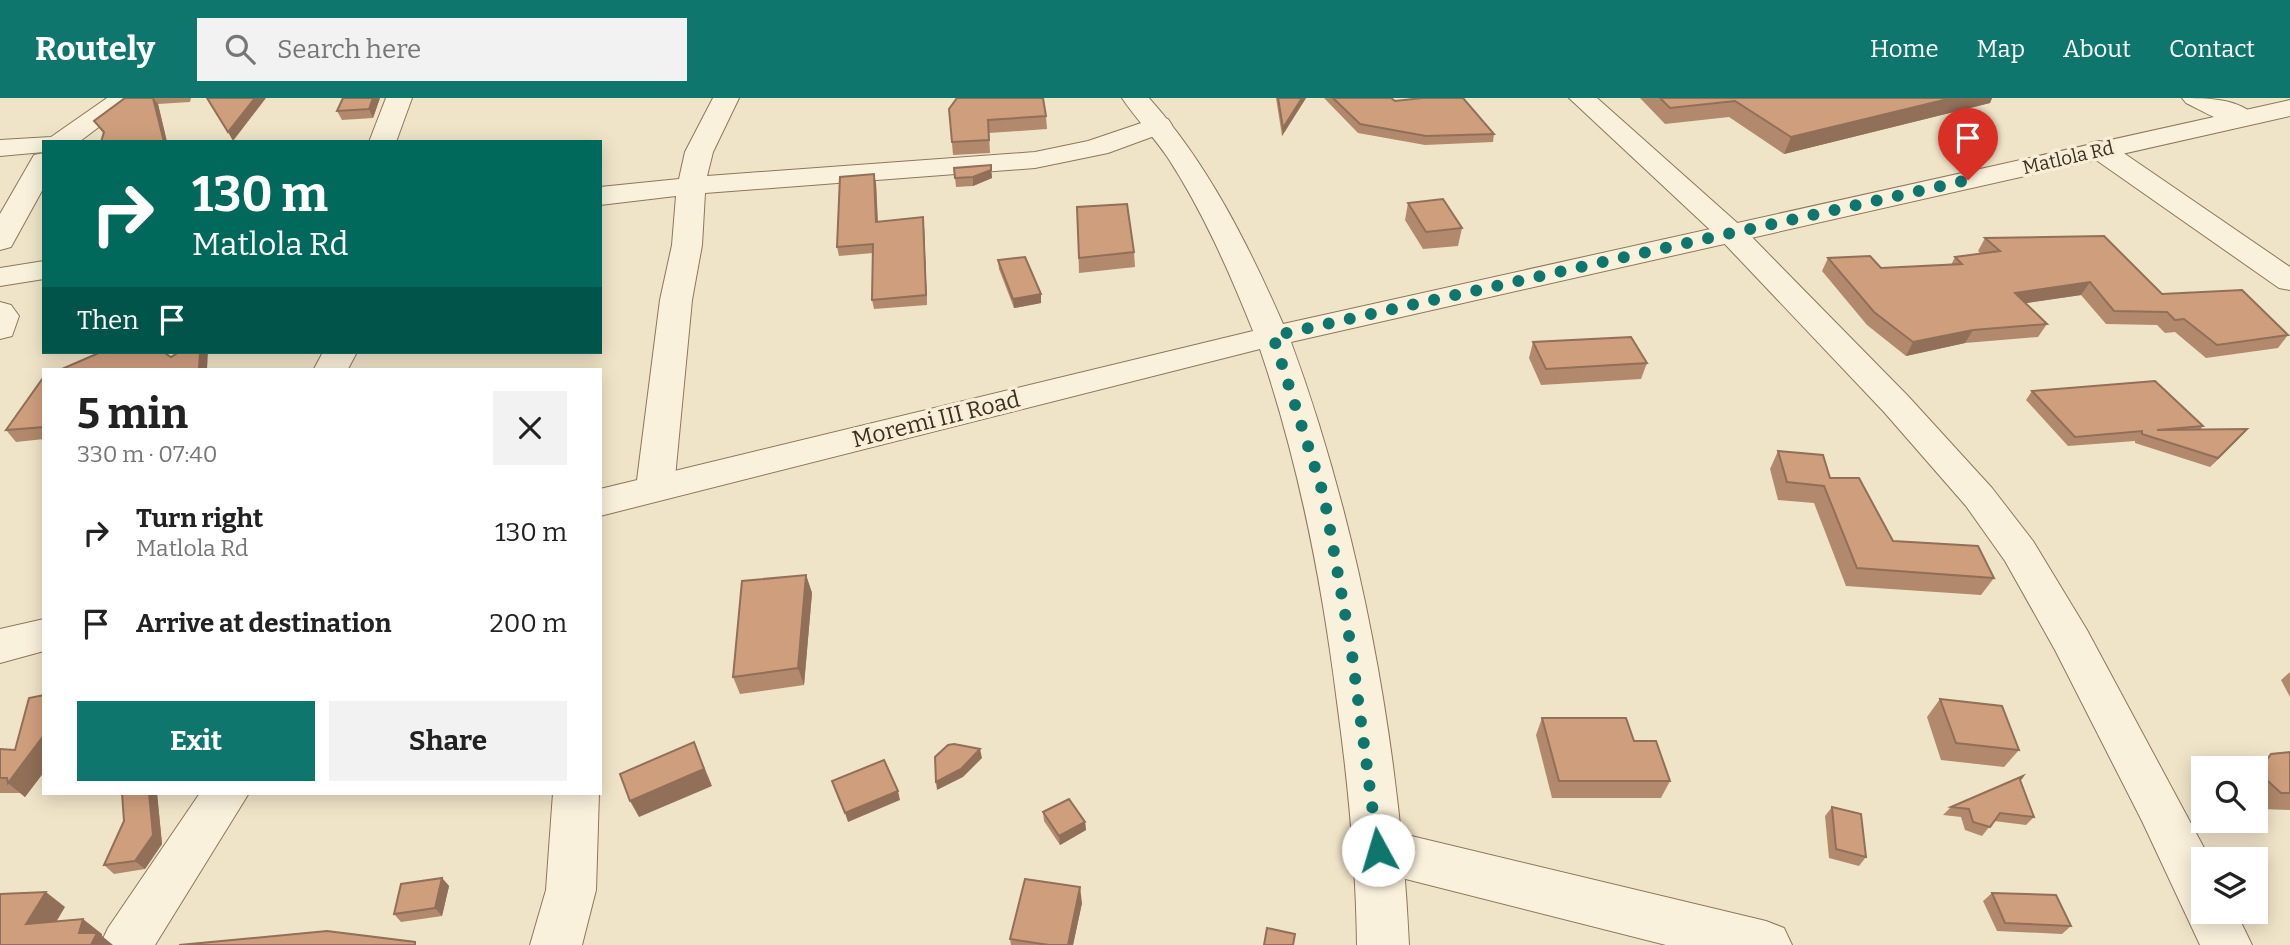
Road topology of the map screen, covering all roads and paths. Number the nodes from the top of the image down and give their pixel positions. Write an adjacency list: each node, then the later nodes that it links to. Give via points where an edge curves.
1 (124, 98): 9 (street)
2 (399, 98): 10 (street)
3 (726, 98): 15 (street, via 699,152)
4 (1582, 98): 17 (street)
5 (2195, 98): 8 (street)
6 (2290, 108): 8 (street, Matlola Rd)
7 (1147, 111): 15 (street, via 1108,145 1069,156); 24 (street, via 1205,196 1242,262)
8 (2243, 118): 13 (street, Matlola Rd)
9 (64, 140)
10 (383, 140)
11 (42, 144): 12 (street)
12 (0, 148)
13 (2099, 149): 17 (street, Matlola Rd); 21 (street)
14 (42, 165): 18 (street)
15 (691, 186): 16 (street); 25 (street)
16 (602, 196)
17 (1732, 234): 24 (street, Matlola Rd); 32 (street, via 1896,404 2020,551)
18 (0, 241)
19 (42, 270): 20 (street)
20 (0, 278)
21 (2290, 281)
22 (0, 312): 23 (street)
23 (0, 329)
24 (1273, 336): 25 (street, Moremi III Road); 31 (street, via 1324,496 1351,647)
25 (655, 488): 26 (street, Moremi III Road)
26 (602, 501)
27 (42, 636): 28 (street)
28 (0, 646)
29 (225, 795): 34 (street)
30 (576, 795): 35 (street, via 567,919)
31 (1378, 850): 36 (street); 37 (street)
32 (2191, 873)
33 (2216, 924): 38 (street)
34 (126, 945)
35 (556, 945)
36 (1383, 945)
37 (1766, 945)
38 (2227, 945)

